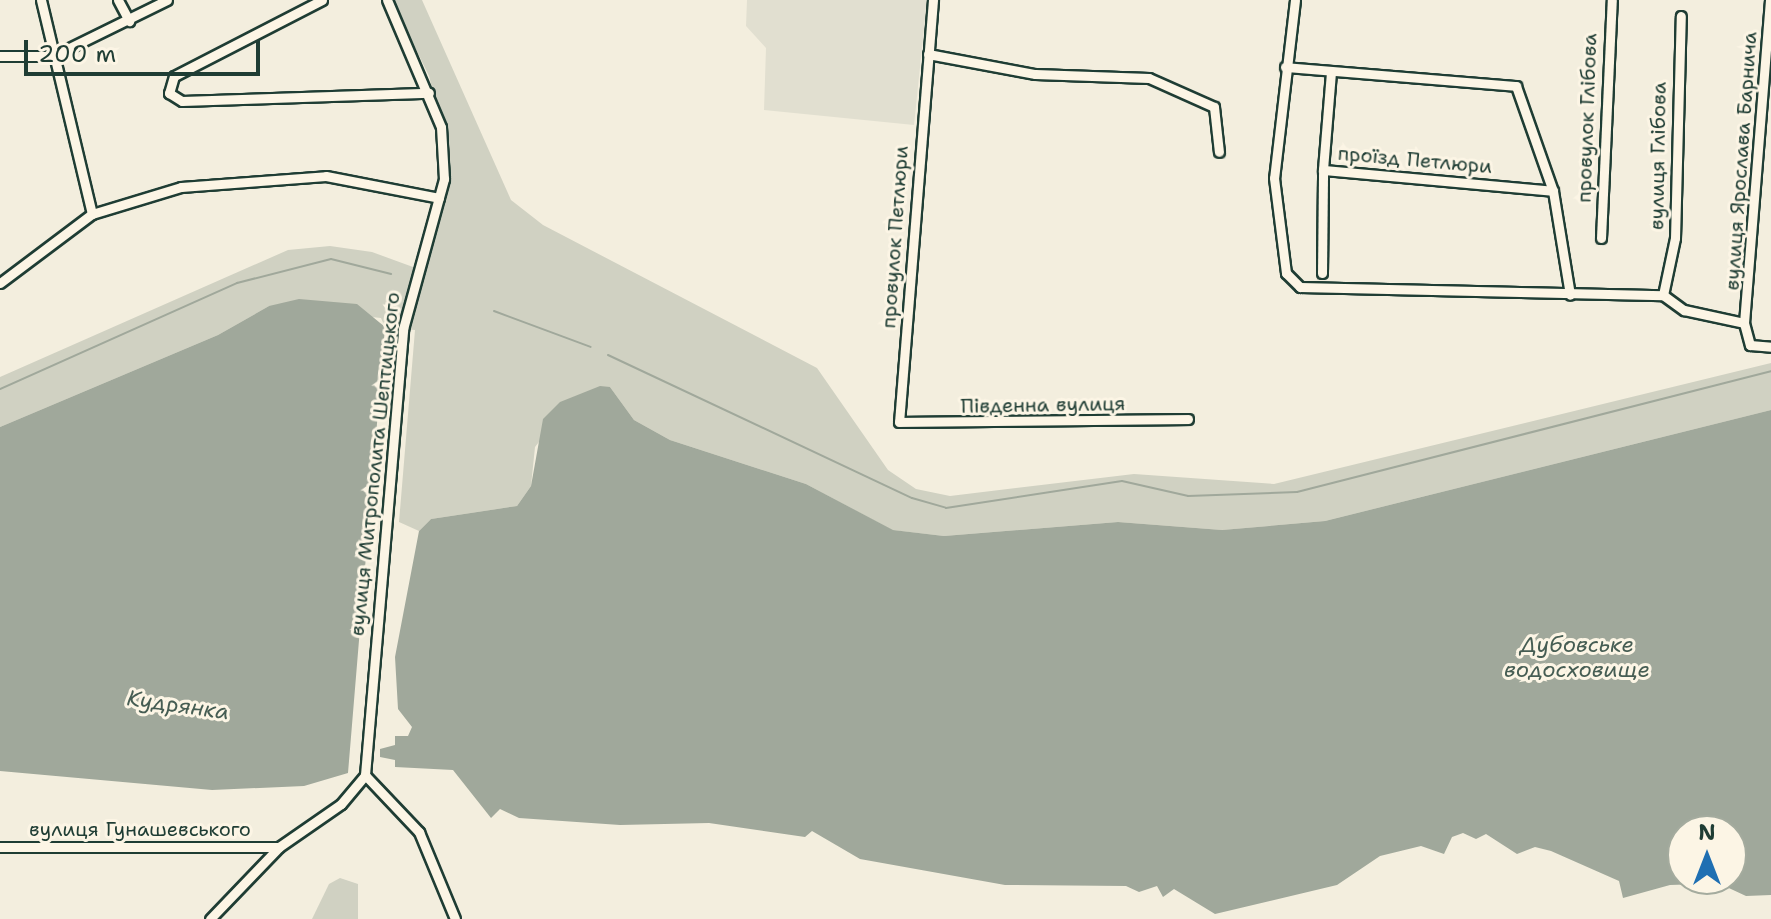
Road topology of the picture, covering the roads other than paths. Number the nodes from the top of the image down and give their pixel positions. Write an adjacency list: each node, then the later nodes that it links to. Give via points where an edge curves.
1 (41, 0): 14 (street)
2 (118, 0): 11 (street)
3 (167, 0): 11 (street)
4 (322, 0): 17 (street, via 174,76 169,93 182,101)
5 (387, 0): 17 (street, вулиця Митрополита Шептицького)
6 (933, 0): 12 (street, провулок Петлюри)
7 (1295, 0): 15 (street)
8 (1612, 0): 23 (street, провулок Глібова)
9 (1770, 0): 28 (street, вулиця Ярослава Барнича)
10 (1681, 16): 27 (street, вулиця Глібова, via 1675,238)
11 (129, 21): 14 (street)
12 (928, 54): 18 (street, via 1035,74 1149,78 1214,107); 31 (street, провулок Петлюри)
13 (0, 56): 14 (street)
14 (53, 56): 22 (street)
15 (1285, 67): 16 (street); 26 (street, via 1274,178 1277,230 1286,273 1300,287)
16 (1331, 72): 19 (street, проїзд Петлюри); 20 (street, via 1516,86)
17 (429, 93): 21 (street, вулиця Митрополита Шептицького, via 445,153)
18 (1219, 152)
19 (1323, 170): 20 (street, проїзд Петлюри); 24 (street)
20 (1553, 191): 26 (street)
21 (439, 198): 22 (street, via 326,176 266,177 181,187); 32 (street, вулиця Митрополита Шептицького, via 403,329)
22 (92, 214): 25 (street)
23 (1601, 238)
24 (1322, 273)
25 (0, 283)
26 (1570, 295): 27 (street)
27 (1663, 295): 28 (street, via 1684,310)
28 (1744, 323): 29 (street, via 1750,345)
29 (1771, 347)
30 (1188, 419): 31 (street, Південна вулиця)
31 (899, 422)
32 (365, 775): 34 (street, via 341,804); 36 (street, via 419,832)
33 (0, 847): 34 (street, вулиця Гунашевського)
34 (279, 847): 35 (street)
35 (210, 919)
36 (455, 919)

